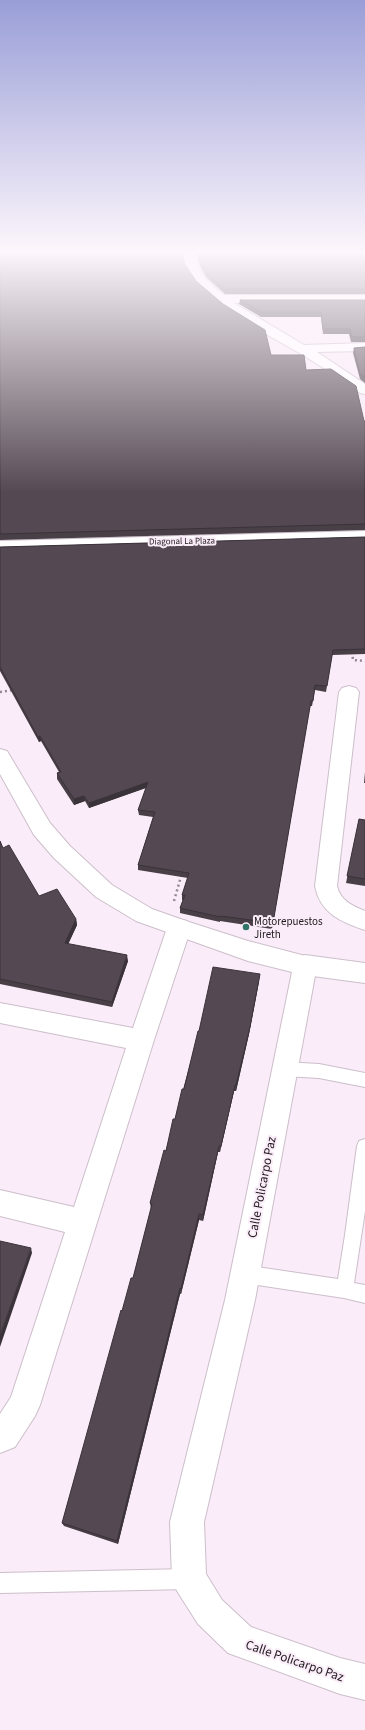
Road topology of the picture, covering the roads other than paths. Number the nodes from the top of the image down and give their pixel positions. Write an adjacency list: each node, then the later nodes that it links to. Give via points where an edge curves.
1 (272, 332): 3 (street)
2 (365, 347): 3 (street)
3 (302, 349): 4 (street)
4 (365, 390)
5 (365, 536): 6 (street, Diagonal La Plaza)
6 (0, 546)
7 (349, 692): 9 (street, via 326,886 332,903 351,916)
8 (0, 756): 10 (street, via 42,829 62,852 104,892 144,915)
9 (365, 921)
10 (179, 928): 11 (street, via 248,951); 14 (street)
11 (305, 965): 12 (street); 15 (street, Calle Policarpo Paz)
12 (365, 973)
13 (0, 1013): 14 (street)
14 (141, 1040): 19 (street)
15 (284, 1068): 16 (lane, via 319,1071); 20 (street, Calle Policarpo Paz)
16 (365, 1080)
17 (365, 1146): 21 (lane, via 350,1263)
18 (0, 1203): 19 (street)
19 (83, 1223): 23 (street, via 24,1405 4,1436)
20 (244, 1274): 21 (lane); 24 (street, Calle Policarpo Paz, via 187,1522)
21 (344, 1289): 22 (lane)
22 (365, 1294)
23 (0, 1437)
24 (189, 1580): 25 (lane); 26 (street, Calle Policarpo Paz, via 210,1612 240,1642)
25 (0, 1583)
26 (365, 1682)

